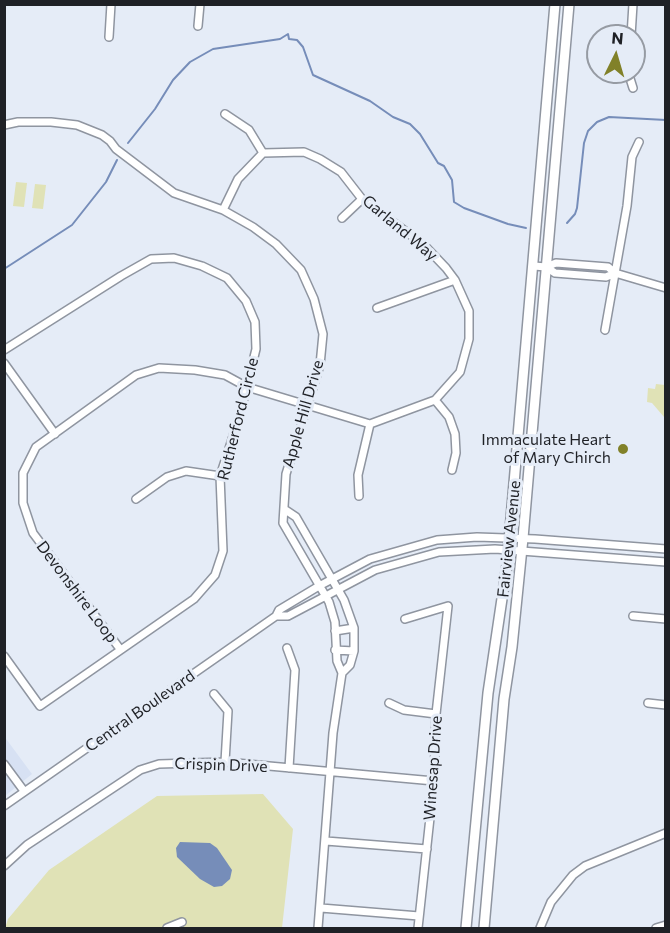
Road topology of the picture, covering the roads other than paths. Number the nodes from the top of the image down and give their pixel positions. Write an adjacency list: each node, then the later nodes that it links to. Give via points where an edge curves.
1 (111, 4): 8 (street)
2 (200, 4): 7 (street)
3 (555, 4): 18 (main road, Fairview Avenue)
4 (569, 4): 19 (main road, Fairview Avenue)
5 (633, 4): 6 (street)
6 (632, 24)
7 (198, 26)
8 (109, 37)
9 (632, 84): 10 (street)
10 (633, 88)
11 (225, 114): 14 (street, via 249,130)
12 (4, 125): 16 (street, Apple Hill Drive, via 77,125 102,135 174,193)
13 (639, 142): 20 (street, via 632,157)
14 (263, 153): 15 (street, Garland Way, via 304,152 320,159 341,172); 16 (street, via 238,178)
15 (362, 199): 17 (street); 21 (street, Garland Way, via 424,245)
16 (223, 210): 29 (street, Apple Hill Drive, via 276,244 301,270 314,299 323,334 320,365)
17 (342, 218)
18 (534, 266): 19 (street); 38 (main road, Fairview Avenue)
19 (546, 267): 20 (street, via 556,263 608,267); 39 (main road, Fairview Avenue)
20 (615, 273): 22 (street); 24 (street)
21 (455, 280): 23 (street); 28 (street, Garland Way, via 469,311 469,339 460,372)
22 (666, 288)
23 (377, 308)
24 (605, 330)
25 (4, 350): 27 (street, Rutherford Circle, via 121,276 151,260 174,258 227,278 246,301 255,322 256,349)
26 (4, 363): 31 (street)
27 (247, 387): 29 (street, Devonshire Loop); 31 (street, Devonshire Loop, via 225,375 159,368 136,375); 33 (street, Rutherford Circle)
28 (435, 400): 30 (street, Garland Way); 32 (street, via 455,434)
29 (308, 406): 30 (street); 36 (street, Apple Hill Drive, via 286,474)
30 (370, 424): 34 (street, via 358,475)
31 (55, 434): 58 (street, Devonshire Loop, via 36,447 23,473 23,503 33,533)
32 (452, 470)
33 (220, 476): 35 (street, via 186,471 167,477); 58 (street, Rutherford Circle, via 224,551 214,575 194,599)
34 (359, 496)
35 (136, 499)
36 (285, 509): 37 (street, Apple Hill Drive, via 296,517); 40 (street, Apple Hill Drive, via 283,523)
37 (305, 532): 40 (street); 41 (street, Apple Hill Drive)
38 (510, 537): 39 (street, Central Boulevard); 43 (main road, Fairview Avenue); 47 (street, Central Boulevard, via 436,540 370,560)
39 (523, 538): 42 (street, Central Boulevard); 44 (main road, Fairview Avenue)
40 (291, 539): 45 (street, Apple Hill Drive)
41 (315, 549): 45 (street); 47 (street, Apple Hill Drive)
42 (666, 549)
43 (508, 550): 44 (street, Central Boulevard); 49 (street, Central Boulevard, via 439,552 375,570); 86 (main road, Fairview Avenue, via 488,693)
44 (522, 551): 46 (street, Central Boulevard); 87 (main road, Fairview Avenue, via 504,699)
45 (302, 557): 48 (street, Apple Hill Drive)
46 (666, 562)
47 (333, 578): 48 (street, Central Boulevard); 49 (street, Apple Hill Drive)
48 (318, 586): 50 (street, Apple Hill Drive); 51 (street, Central Boulevard, via 279,610)
49 (339, 589): 50 (street, Central Boulevard); 55 (street, Apple Hill Drive)
50 (324, 596): 51 (street, Central Boulevard, via 288,616); 56 (street, Apple Hill Drive)
51 (276, 616): 73 (street, Central Boulevard)
52 (633, 616): 54 (street)
53 (405, 619): 67 (street, Winesap Drive, via 448,606)
54 (666, 619)
55 (354, 628): 56 (street); 60 (street, Apple Hill Drive)
56 (335, 631): 59 (street, Apple Hill Drive)
57 (287, 648): 70 (street, via 295,670)
58 (120, 649): 61 (street, Rutherford Circle, via 40,706)
59 (335, 650): 60 (street); 62 (street, Apple Hill Drive)
60 (354, 651): 62 (street, Apple Hill Drive, via 350,665)
61 (4, 656)
62 (342, 673): 71 (street, Apple Hill Drive)
63 (214, 694): 68 (street, via 228,711)
64 (389, 703): 67 (street, via 404,710)
65 (648, 703): 66 (street)
66 (666, 705)
67 (436, 714): 72 (street, Winesap Drive)
68 (225, 762): 70 (street, Crispin Drive); 78 (street, Crispin Drive, via 159,764 140,770 27,844)
69 (4, 764): 73 (street)
70 (289, 768): 71 (street, Crispin Drive)
71 (330, 772): 72 (street, Crispin Drive); 76 (street, Apple Hill Drive)
72 (434, 781): 77 (street, Winesap Drive)
73 (24, 791): 74 (street, Central Boulevard)
74 (4, 806)
75 (666, 833): 88 (street, via 585,866 573,875 551,902)
76 (326, 841): 77 (street); 79 (street, Apple Hill Drive)
77 (427, 849): 80 (street, Winesap Drive)
78 (4, 866)
79 (321, 909): 80 (street); 84 (street, Apple Hill Drive)
80 (419, 916): 85 (street, Winesap Drive)
81 (182, 922): 83 (street)
82 (666, 925): 89 (street)
83 (167, 928)
84 (318, 928)
85 (418, 928)
86 (466, 928)
87 (484, 928)
88 (540, 928)
89 (656, 928)

